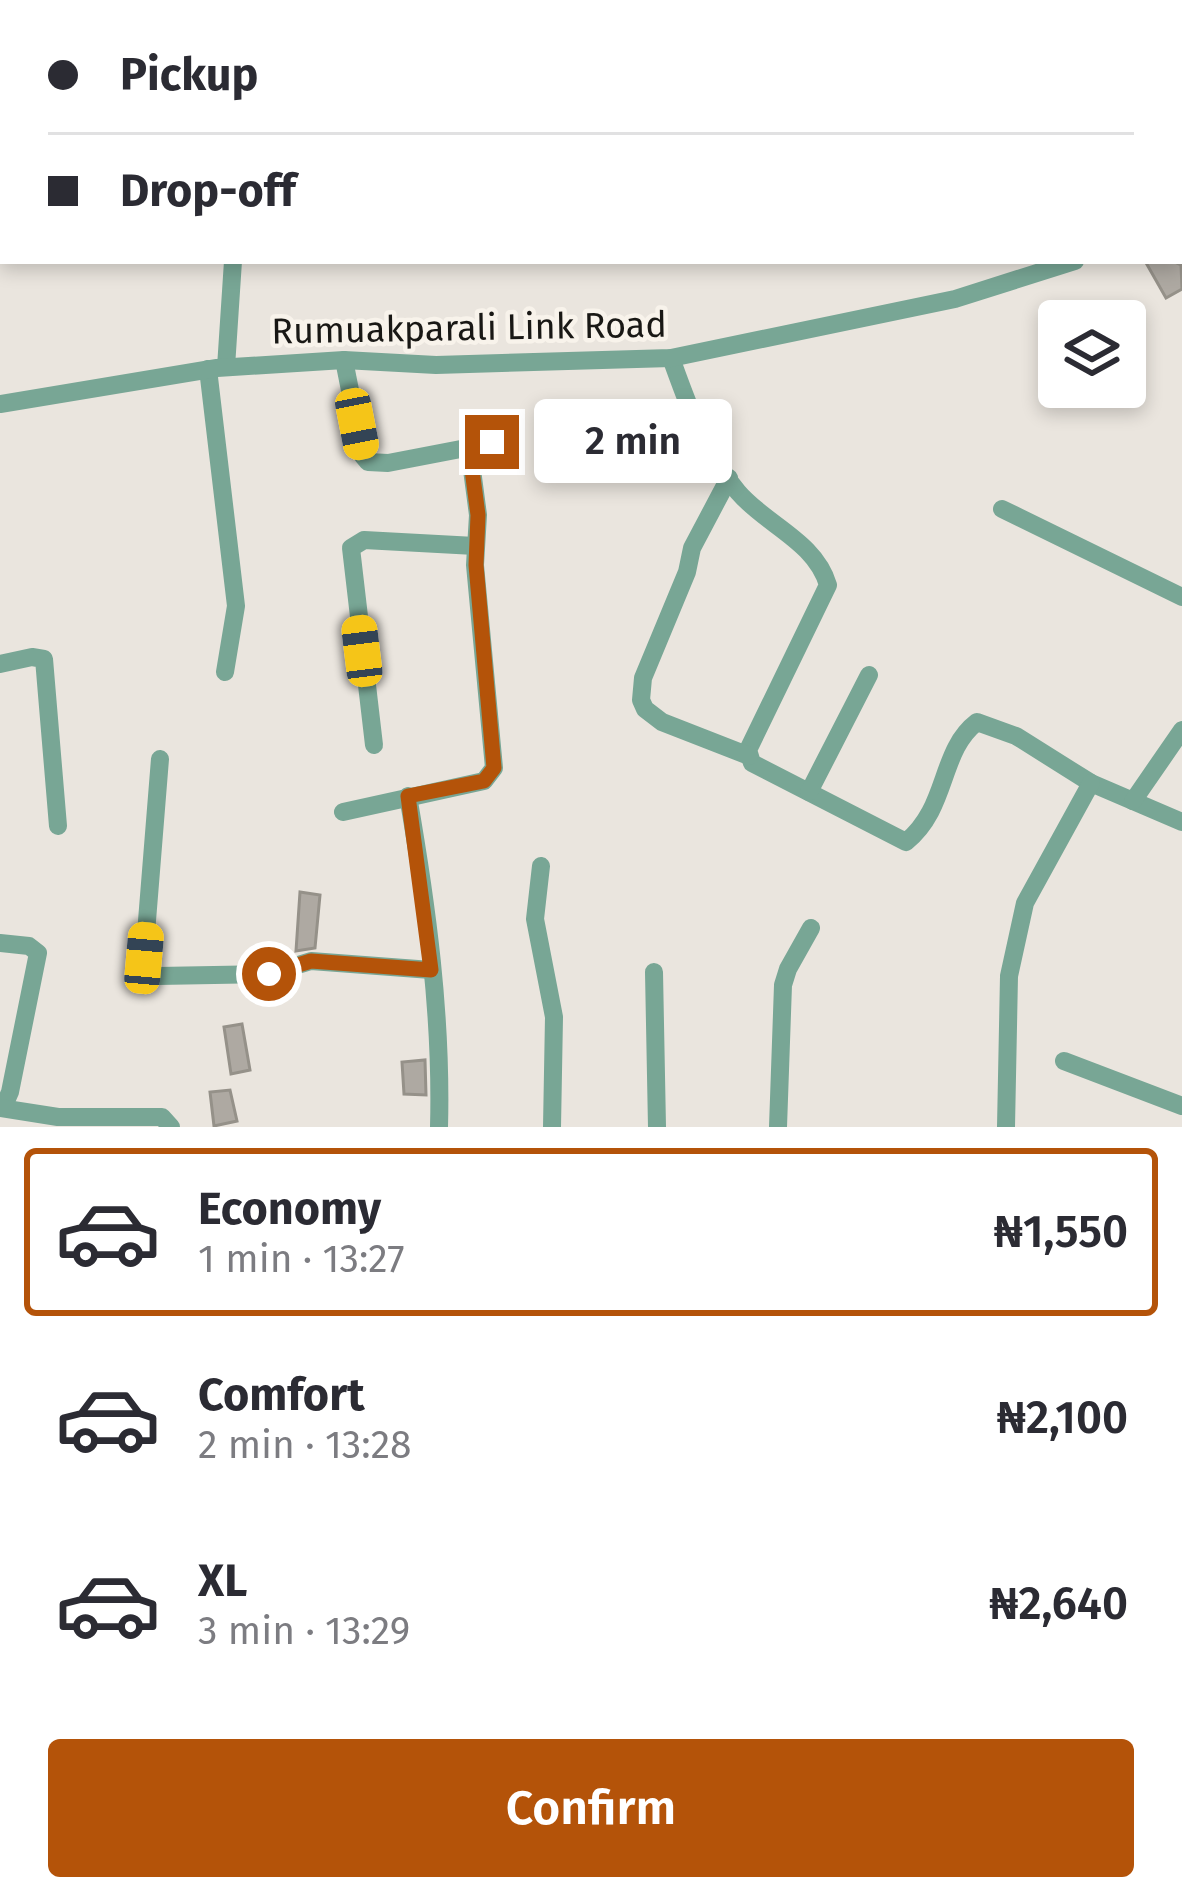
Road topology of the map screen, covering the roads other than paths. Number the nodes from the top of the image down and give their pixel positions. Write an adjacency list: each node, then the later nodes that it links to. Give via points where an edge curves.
1 (233, 264): 5 (street)
2 (1066, 264): 3 (street, Rumuakparali Link Road, via 955,299)
3 (671, 358): 4 (street, Rumuakparali Link Road); 9 (street, via 696,428)
4 (344, 360): 5 (street, Rumuakparali Link Road); 8 (street, via 368,462)
5 (217, 368): 6 (street, Rumuakparali Link Road); 14 (street, via 236,606)
6 (0, 404)
7 (492, 442): 8 (street)
8 (469, 447): 11 (street)
9 (729, 478): 18 (street, via 822,563 828,584); 18 (street, via 692,548 641,700 662,722)
10 (1002, 509): 12 (street)
11 (475, 546): 17 (street, via 364,541 351,548); 22 (street, via 494,768 484,781)
12 (1182, 597)
13 (0, 664): 26 (street, via 44,659)
14 (225, 672)
15 (869, 675): 21 (street)
16 (1182, 730): 23 (street)
17 (374, 746)
18 (749, 757): 21 (street)
19 (160, 759): 30 (street, via 148,971 269,974 311,961)
20 (1091, 783): 21 (street, via 1016,736 977,722 962,734 927,825 907,842); 23 (street); 40 (street, via 1025,903 1009,976)
21 (809, 792)
22 (408, 796): 24 (street); 30 (street)
23 (1133, 801): 25 (street)
24 (343, 812)
25 (1182, 822)
26 (58, 826)
27 (542, 866): 37 (street, via 535,919 554,1016)
28 (811, 928): 39 (street, via 783,985)
29 (0, 943): 34 (street, via 38,953)
30 (431, 970): 36 (street)
31 (654, 973): 38 (street)
32 (1064, 1061): 33 (street)
33 (1182, 1106)
34 (2, 1108): 35 (street, via 162,1118)
35 (171, 1127)
36 (439, 1127)
37 (551, 1127)
38 (657, 1127)
39 (778, 1127)
40 (1006, 1127)

